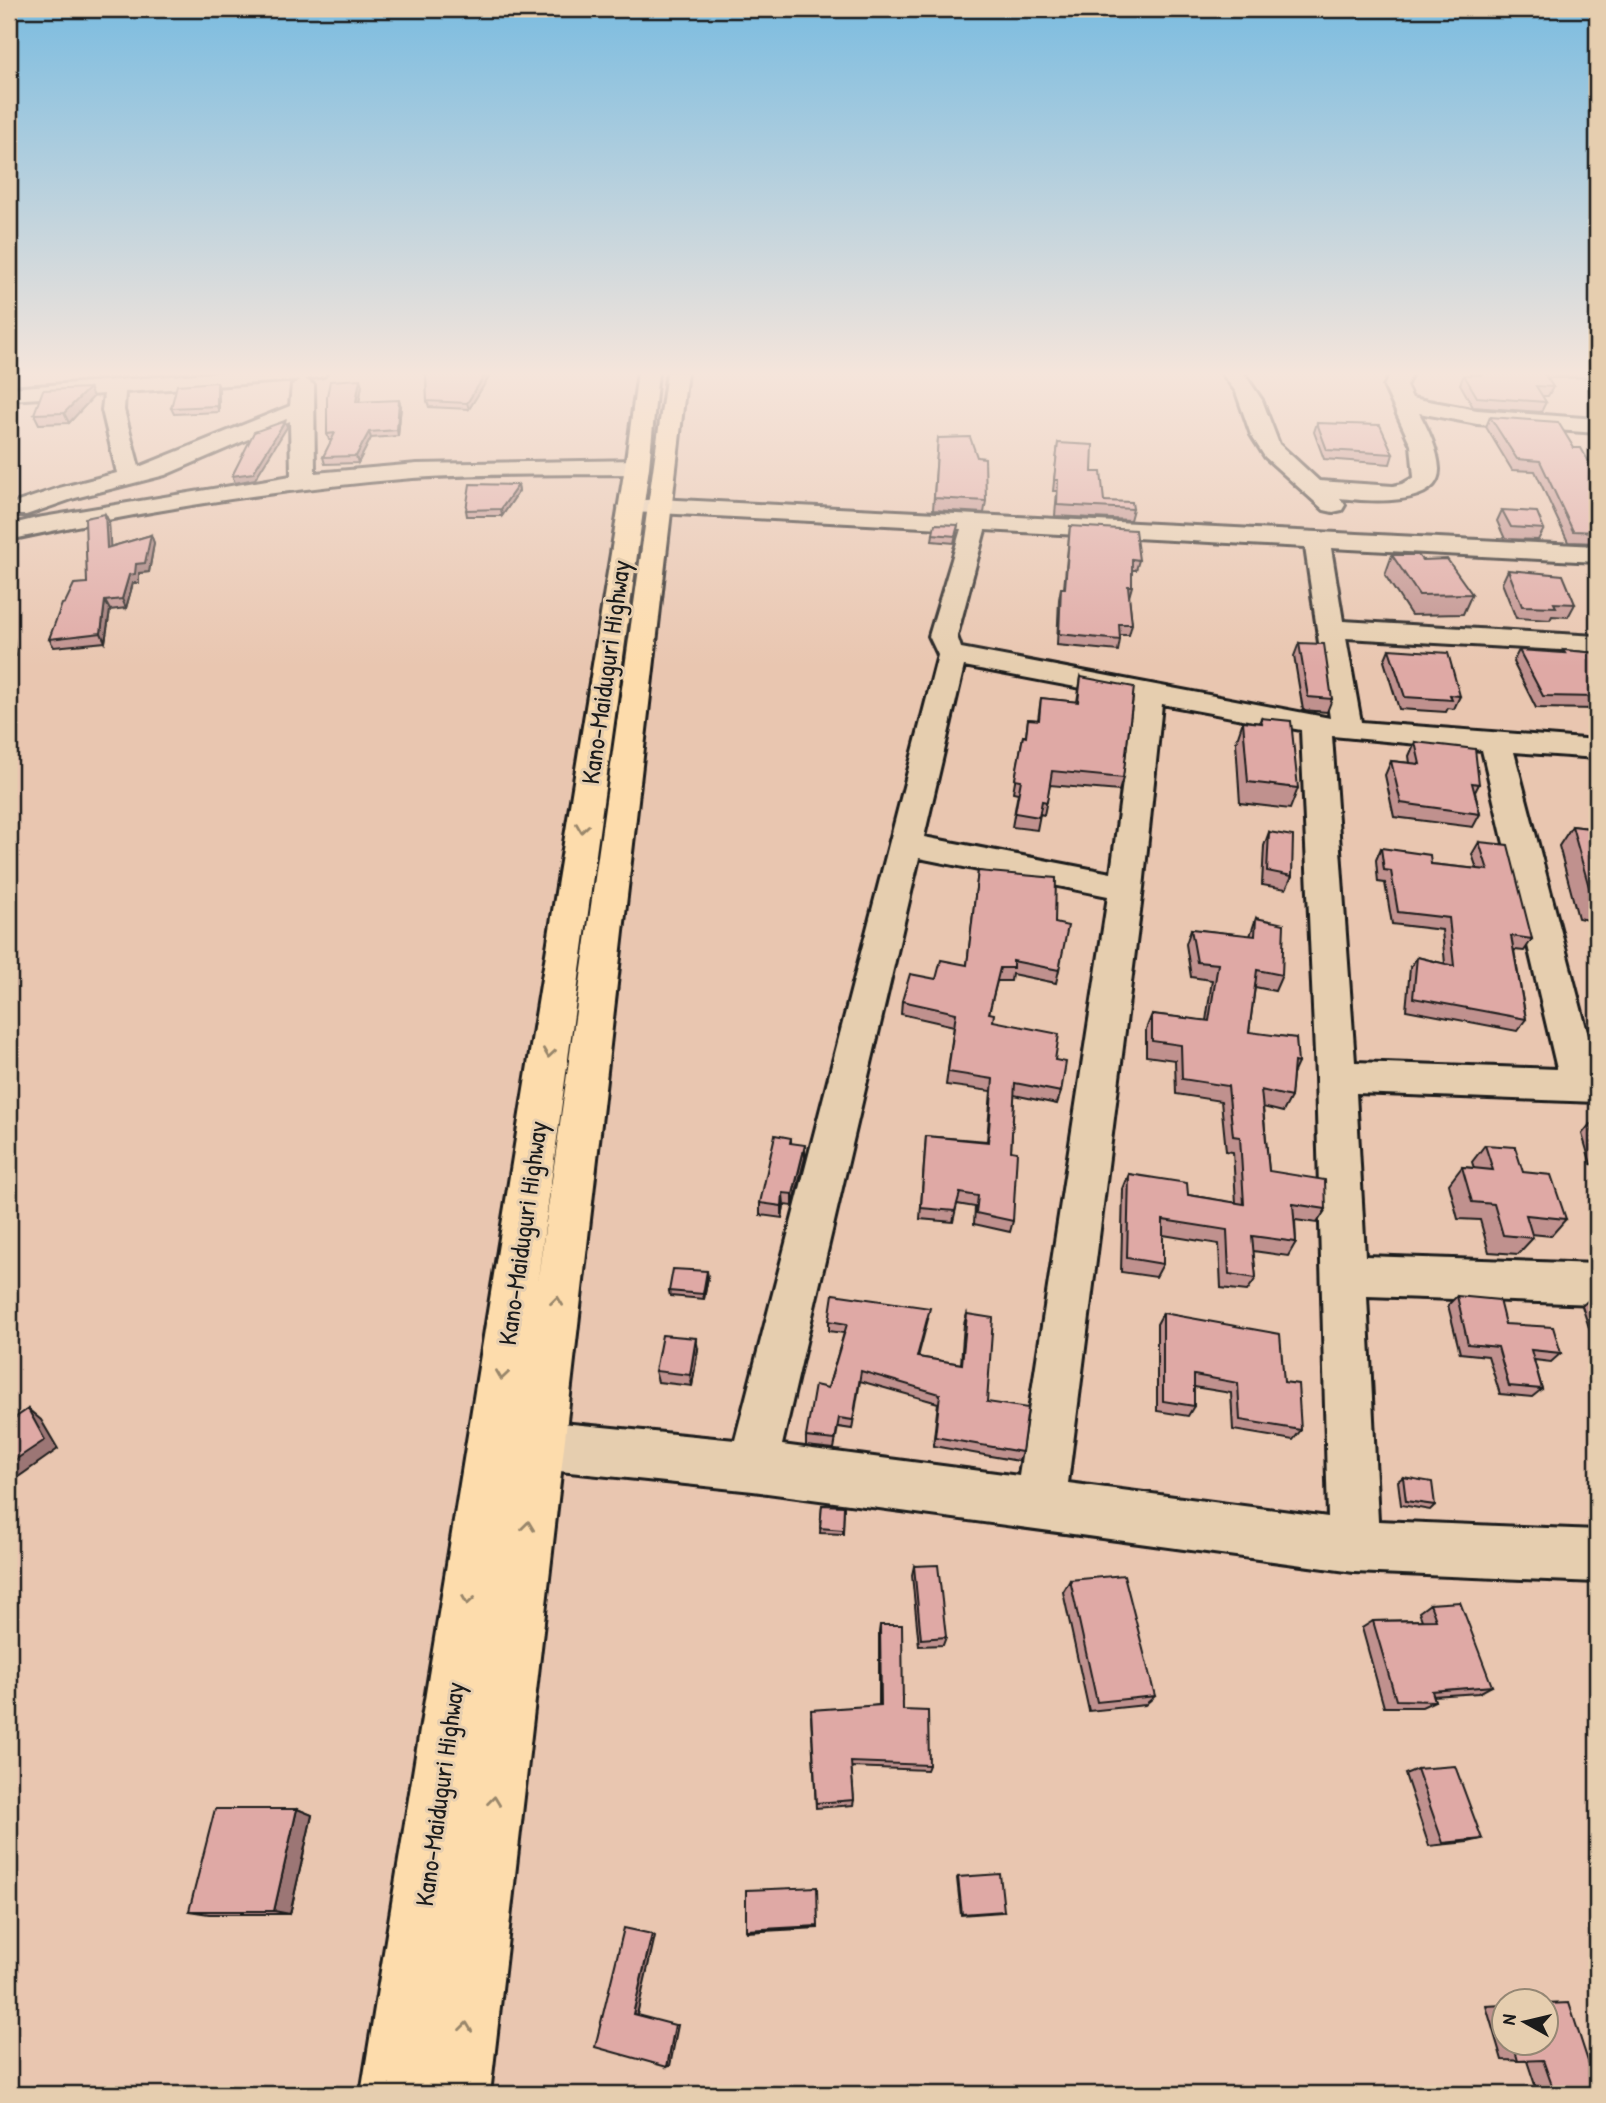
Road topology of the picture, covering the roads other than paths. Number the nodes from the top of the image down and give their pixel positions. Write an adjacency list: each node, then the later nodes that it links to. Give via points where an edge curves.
1 (128, 470): 8 (street)
2 (156, 470): 8 (street)
3 (303, 470): 9 (street)
4 (642, 470): 11 (highway, Kano-Maiduguri Highway)
5 (648, 470): 11 (highway, Kano-Maiduguri Highway)
6 (1295, 470): 10 (street)
7 (1426, 470): 10 (street, via 1427,476 1416,488 1378,494)
8 (130, 476): 12 (street)
9 (303, 481): 11 (street, via 416,471); 14 (street)
10 (1315, 488): 16 (street, via 1345,519)
11 (641, 493): 13 (street); 31 (highway, Kano-Maiduguri Highway)
12 (9, 513)
13 (975, 523): 15 (street); 20 (street, via 943,636)
14 (9, 533)
15 (1317, 541): 16 (street); 18 (street)
16 (1354, 543): 17 (street)
17 (1597, 554)
18 (1331, 629): 19 (street); 22 (street)
19 (1597, 644)
20 (952, 655): 21 (street); 25 (street)
21 (1149, 693): 22 (street); 26 (street)
22 (1331, 727): 23 (street); 27 (street)
23 (1496, 743): 24 (street); 28 (street)
24 (1597, 749)
25 (905, 844): 26 (street); 32 (street)
26 (1126, 888): 33 (street)
27 (1336, 1077): 28 (street); 29 (street)
28 (1589, 1086)
29 (1342, 1275): 30 (street); 34 (street)
30 (1597, 1284)
31 (515, 1443): 32 (street); 36 (highway, Kano-Maiduguri Highway, one-way to 36); 37 (highway, Kano-Maiduguri Highway, one-way to 31)
32 (752, 1466): 33 (street)
33 (1040, 1506): 34 (street)
34 (1354, 1546): 35 (street)
35 (1597, 1556)
36 (394, 2094)
37 (457, 2094)

